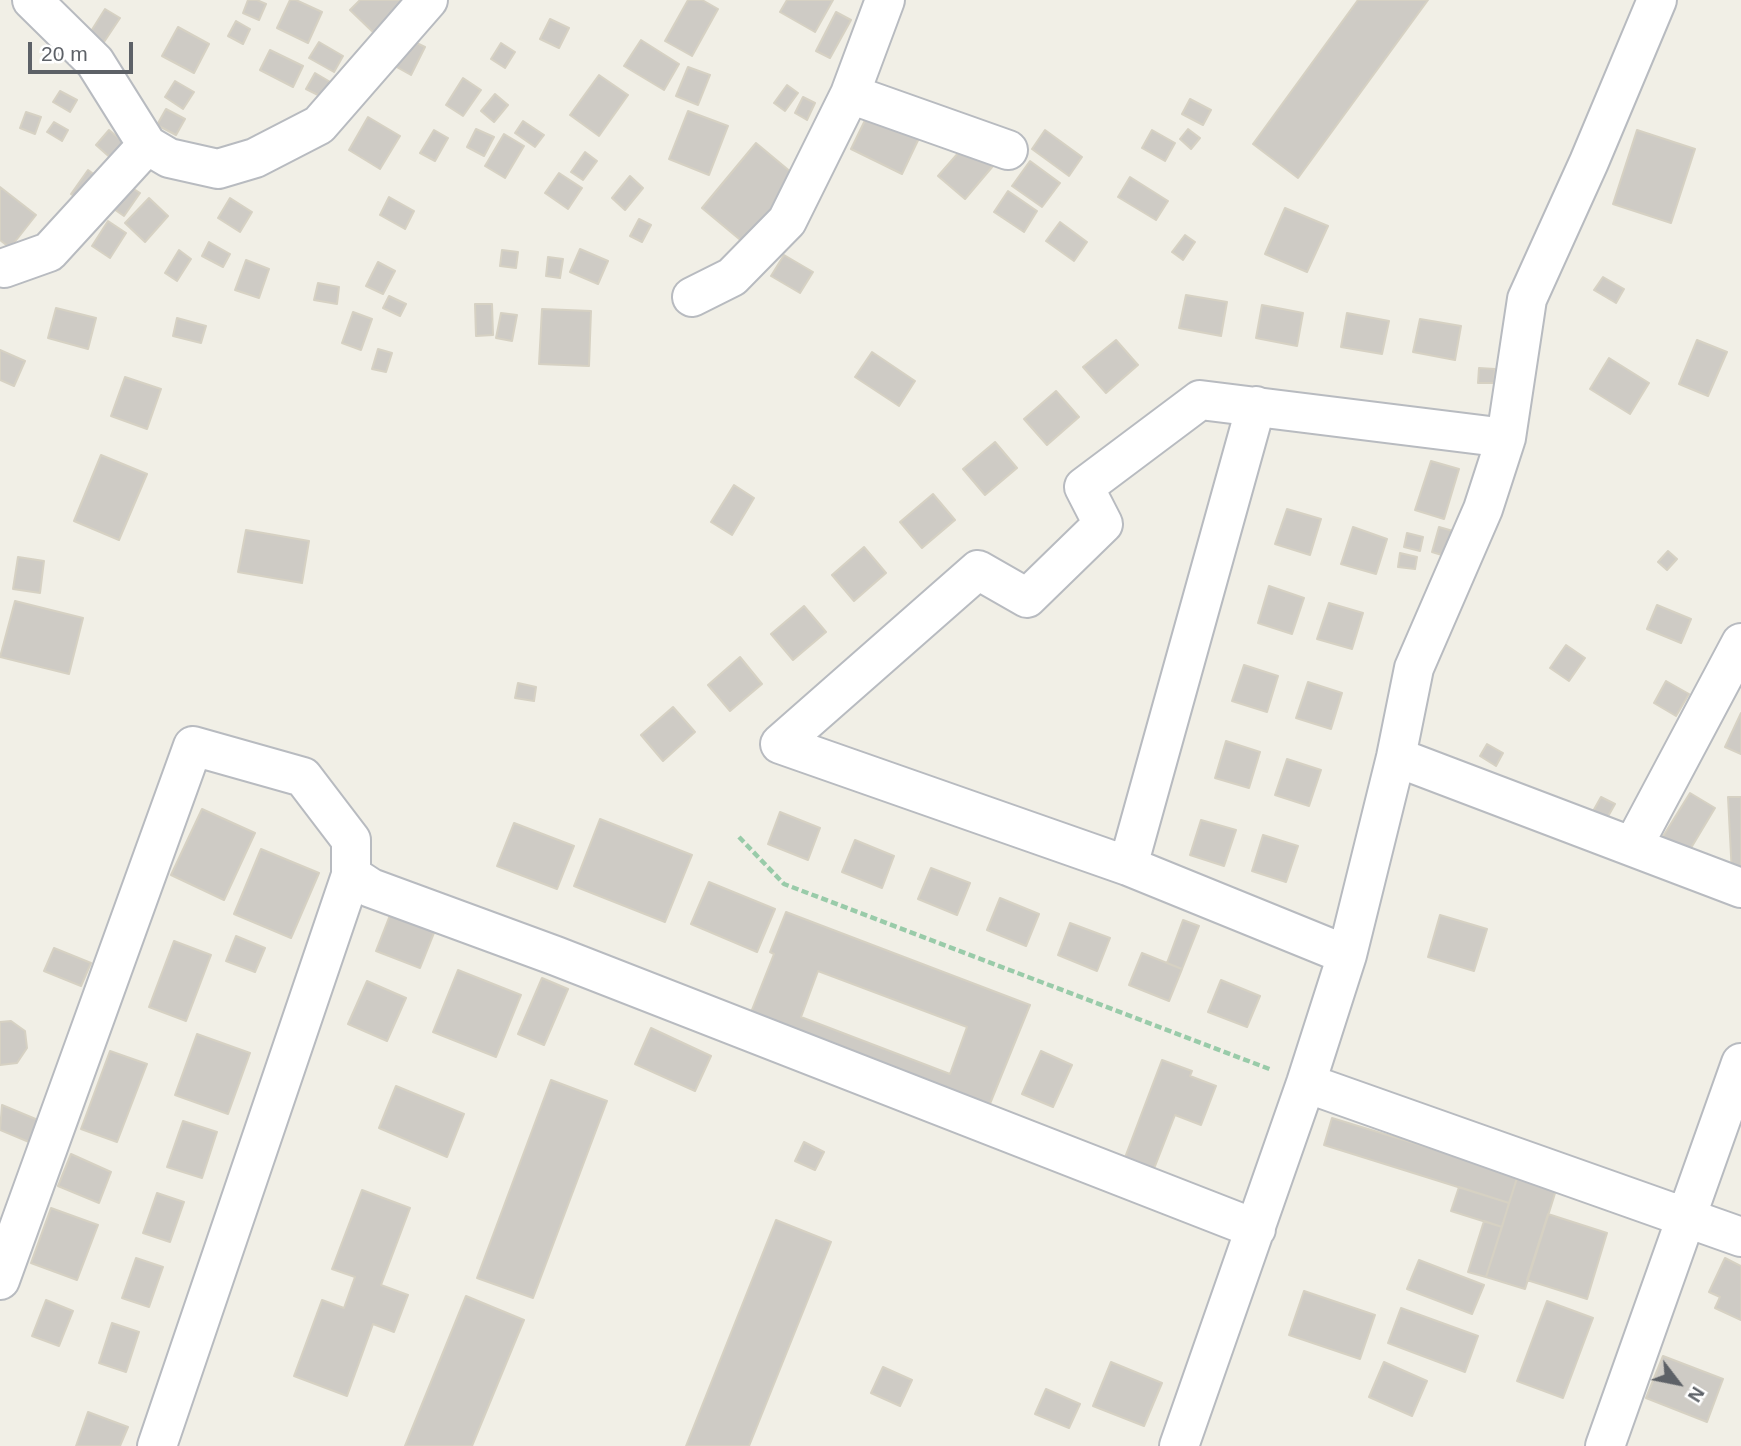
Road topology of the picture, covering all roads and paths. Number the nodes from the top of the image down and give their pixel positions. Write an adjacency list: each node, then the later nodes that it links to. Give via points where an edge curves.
1 (32, 0): 6 (street, via 95,62)
2 (428, 0): 6 (street, via 318,125 256,158 218,169 169,158)
3 (885, 0): 5 (street)
4 (1657, 0): 11 (street, via 1527,299)
5 (850, 94): 7 (street); 9 (street, via 786,221 732,277)
6 (147, 145): 8 (street, via 49,252)
7 (1008, 149)
8 (4, 268)
9 (692, 297)
10 (1256, 406): 11 (street); 16 (street); 16 (street, via 1200,400 1084,487 1103,524 1027,597 978,570 780,744)
11 (1506, 438): 13 (street, via 1483,509 1414,668)
12 (1741, 643): 15 (street)
13 (1396, 757): 15 (street); 19 (street)
14 (739, 837): 21 (path, via 784,884)
15 (1633, 846): 18 (street)
16 (1128, 866): 19 (street)
17 (351, 875): 23 (street, via 371,888); 24 (street, via 351,840 303,777 193,746); 27 (street)
18 (1741, 888)
19 (1347, 956): 21 (street)
20 (1741, 1063): 22 (street)
21 (1306, 1083): 22 (street); 23 (street)
22 (1688, 1217): 25 (street); 29 (street)
23 (1256, 1229): 28 (street)
24 (8, 1231): 26 (street)
25 (1741, 1237)
26 (0, 1280)
27 (157, 1446)
28 (1179, 1446)
29 (1605, 1446)

